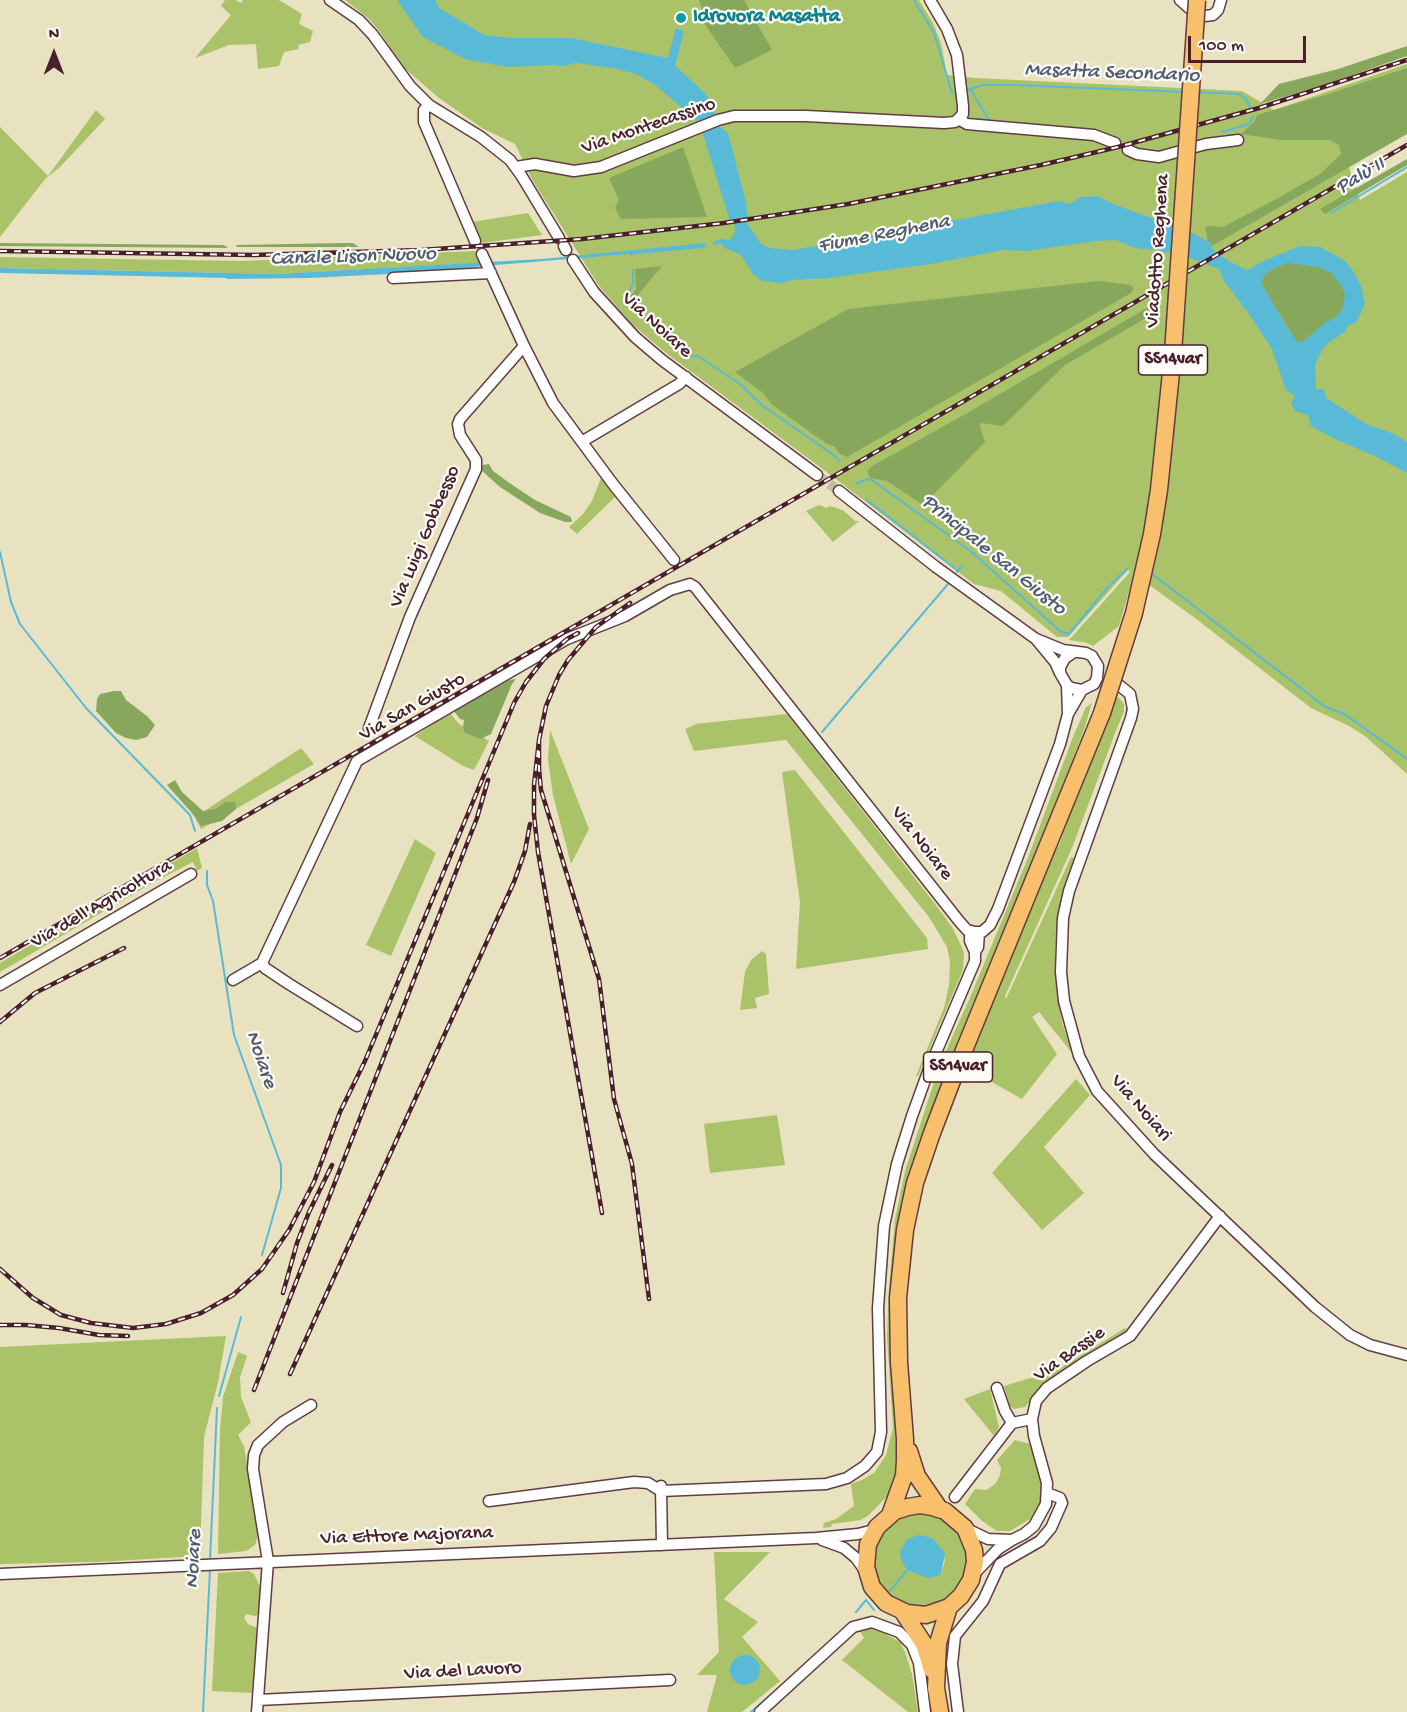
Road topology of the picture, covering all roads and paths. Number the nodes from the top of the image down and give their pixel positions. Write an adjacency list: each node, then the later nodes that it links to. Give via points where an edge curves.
1 (330, 0): 6 (street, via 359,20)
2 (930, 0): 7 (street, via 957,55 963,106)
3 (1180, 0): 5 (street, via 1197,15 1204,16 1213,15)
4 (1197, 0): 47 (highway, Viadotto Reghena / SS14var, bridge, via 1174,342 1160,490 1147,556 1134,613 1102,713 958,1065 915,1183 905,1230 898,1298)
5 (1221, 0)
6 (429, 105): 11 (street, via 481,137); 12 (street, via 424,110 424,122)
7 (958, 119): 9 (street, Via Montecassino, via 967,124 1094,135); 11 (street, Via Montecassino, via 944,123 734,116 601,166 574,171 535,164)
8 (1238, 140): 10 (street, via 1159,157)
9 (1115, 143)
10 (1128, 150)
11 (516, 167): 13 (street)
12 (475, 241)
13 (563, 245)
14 (482, 254): 16 (street)
15 (573, 260): 19 (street, Via Noiare, via 594,292 624,325)
16 (490, 271): 17 (street); 18 (street)
17 (393, 278)
18 (524, 346): 20 (street, via 565,421); 34 (street, Via Luigi Gobbesso, via 460,419 460,435 476,460 476,469 410,617)
19 (686, 376): 20 (street, Via Noiare, via 679,384); 21 (street)
20 (583, 441): 23 (street)
21 (817, 475)
22 (839, 491): 25 (street)
23 (674, 560)
24 (692, 584): 36 (street, Via Noiare, via 959,921); 37 (street, Via San Giusto, via 670,590 625,616 567,639 357,761)
25 (1036, 639): 26 (street); 28 (street)
26 (1074, 652): 27 (street, via 1092,656); 28 (street, via 1062,662)
27 (1098, 669): 29 (street, Via Noiari); 30 (street)
28 (1060, 673): 31 (street)
29 (1114, 681): 30 (street); 41 (street, Via Noiari, via 1130,694 1133,709 1069,891 1061,942 1064,1001 1079,1056 1097,1091 1154,1154)
30 (1094, 684): 32 (street)
31 (1067, 685): 32 (street); 33 (street)
32 (1082, 690): 33 (street)
33 (1068, 714): 36 (street, via 998,909 990,925)
34 (369, 729)
35 (191, 874): 39 (street, Via dell'Agricoltura)
36 (975, 931): 48 (street, via 970,941 975,961 912,1116 884,1226 878,1308 882,1411 877,1452 866,1466 847,1478 826,1484)
37 (262, 963): 38 (street); 40 (street)
38 (233, 980)
39 (0, 985)
40 (357, 1026)
41 (1220, 1216): 42 (street, Via Noiari, via 1350,1335); 45 (street, Via Bassie, via 1130,1336 1047,1388 1036,1401)
42 (1407, 1355)
43 (997, 1388): 46 (street)
44 (311, 1405): 59 (street, via 283,1422 258,1445 254,1455)
45 (1032, 1419): 46 (street); 49 (street)
46 (1012, 1423): 50 (street)
47 (905, 1439): 52 (highway, SS14var, via 917,1476); 53 (highway, SS14var, via 903,1476)
48 (661, 1487): 51 (street, via 634,1482); 58 (street)
49 (1047, 1493): 57 (street, via 1034,1526); 72 (street, via 1060,1498 1062,1503 1051,1528 1040,1541 1000,1564 983,1601 955,1636 952,1664)
50 (955, 1497)
51 (489, 1501)
52 (939, 1508): 53 (highway, SS14var, via 913,1506); 54 (highway, SS14var)
53 (890, 1515): 55 (highway, SS14var)
54 (965, 1528): 57 (street, via 988,1539); 62 (highway, via 974,1550)
55 (874, 1530): 56 (street, Via Ettore Majorana); 60 (highway, via 866,1550)
56 (816, 1538): 58 (street, Via Ettore Majorana); 60 (street, Via Ettore Majorana, via 844,1548)
57 (1012, 1540): 62 (street)
58 (662, 1545): 59 (street, Via Ettore Majorana)
59 (268, 1561): 61 (street, Via Ettore Majorana); 67 (street)
60 (867, 1573): 64 (highway, via 881,1598)
61 (0, 1574)
62 (973, 1575): 63 (highway, via 964,1593)
63 (949, 1607): 64 (highway, via 926,1615); 66 (highway, via 938,1643)
64 (903, 1612): 66 (highway, via 924,1644)
65 (670, 1680): 67 (street, Via del Lavoro)
66 (936, 1688): 71 (highway)
67 (258, 1700): 68 (street)
68 (257, 1712)
69 (760, 1712): 70 (street, via 853,1627 872,1622 899,1632 912,1645 919,1663)
70 (925, 1712)
71 (939, 1712)
72 (958, 1712)

